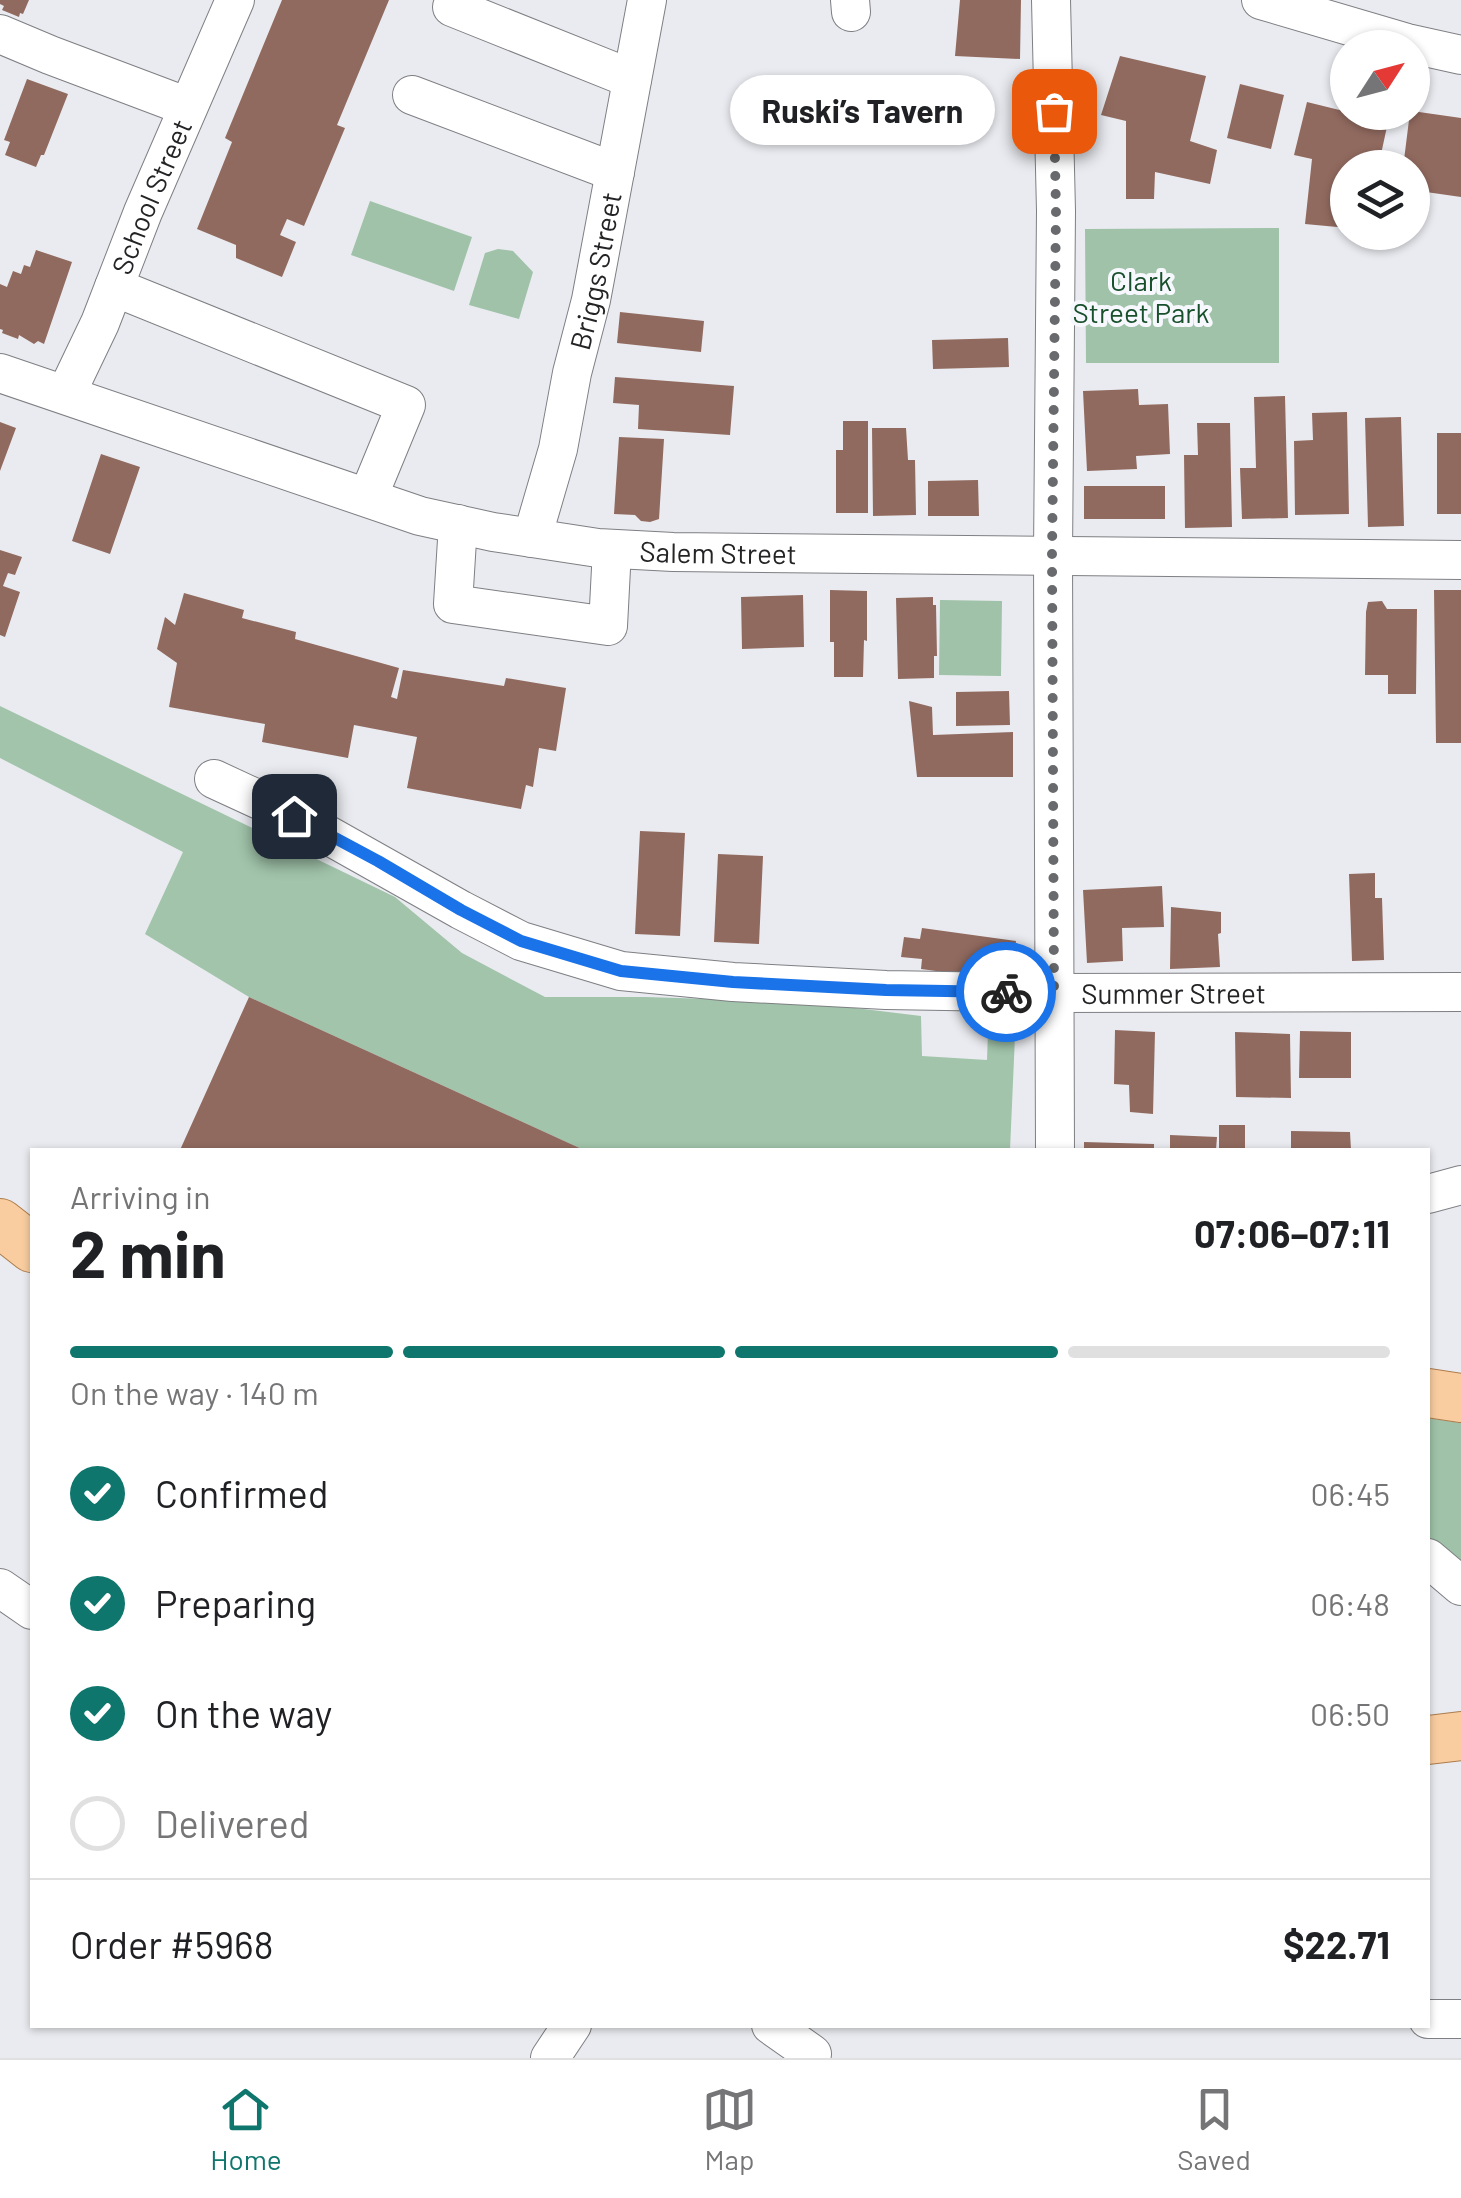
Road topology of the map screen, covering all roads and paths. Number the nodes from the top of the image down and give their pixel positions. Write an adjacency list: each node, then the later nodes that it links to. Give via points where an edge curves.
1 (235, 0): 10 (street, School Street)
2 (647, 0): 8 (street, Briggs Street)
3 (1051, 0): 19 (street)
4 (1261, 0): 7 (street)
5 (452, 6): 8 (street)
6 (0, 34): 10 (street)
7 (1461, 55)
8 (632, 79): 11 (street, Briggs Street)
9 (412, 95): 11 (street)
10 (188, 107): 12 (street, School Street)
11 (614, 172): 17 (street, Briggs Street, via 558,449)
12 (114, 286): 14 (street, School Street); 15 (street, via 406,406)
13 (0, 373): 14 (street, Salem Street)
14 (66, 394): 15 (street, Salem Street)
15 (368, 497): 16 (street, Salem Street)
16 (458, 524): 17 (street, Salem Street); 18 (street, via 453,604 608,626)
17 (532, 538): 18 (street, Salem Street)
18 (612, 549): 19 (street, Salem Street)
19 (1052, 554): 20 (street, Salem Street); 22 (street)
20 (1461, 560)
21 (214, 778): 22 (street, Summer Street, via 521,941 621,971 886,990)
22 (1054, 992): 23 (street, Summer Street); 24 (street)
23 (1461, 992)
24 (1055, 1148)
25 (1461, 1185): 26 (street)
26 (1430, 1193)
27 (0, 1223): 28 (main road)
28 (30, 1246)
29 (1430, 1394): 30 (main road)
30 (1461, 1398)
31 (1430, 1560): 32 (street)
32 (1461, 1586)
33 (0, 1588): 34 (street)
34 (30, 1609)
35 (1461, 1736): 36 (main road)
36 (1430, 1740)
37 (1430, 2018): 38 (street)
38 (1461, 2019)
39 (570, 2028): 42 (street)
40 (774, 2028): 41 (street)
41 (812, 2054)
42 (550, 2058)

